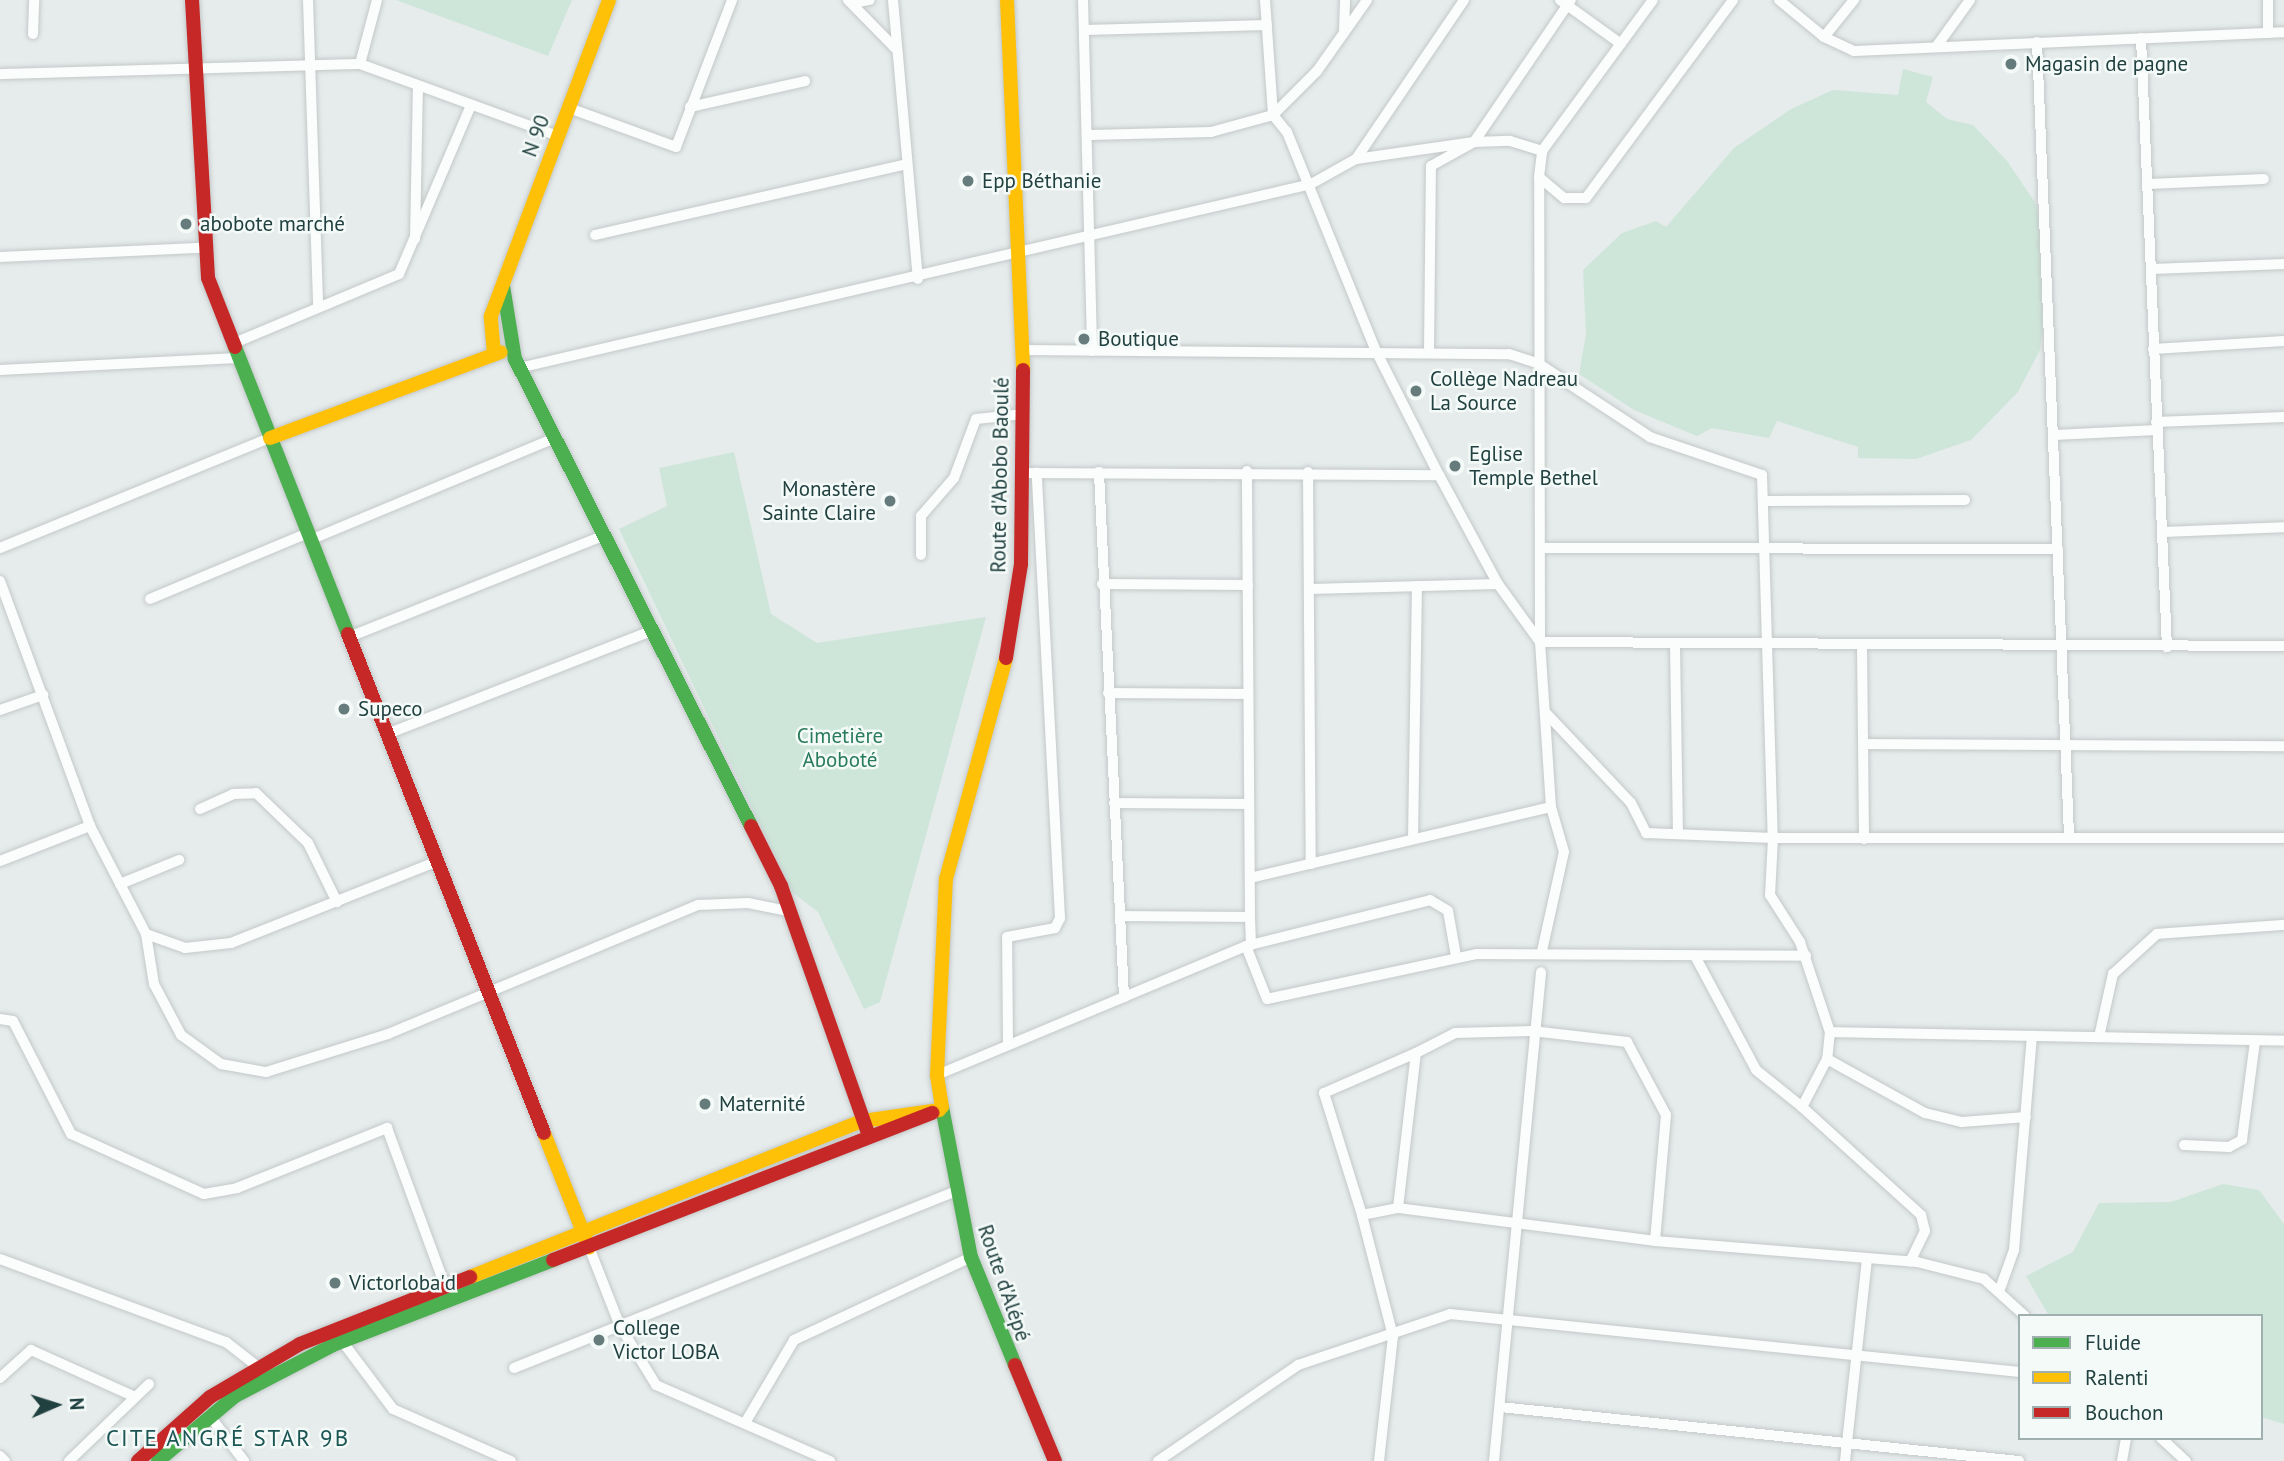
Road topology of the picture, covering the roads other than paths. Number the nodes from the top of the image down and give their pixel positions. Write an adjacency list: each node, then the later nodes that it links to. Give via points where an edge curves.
1 (34, 0): 28 (street)
2 (192, 0): 37 (street)
3 (308, 0): 35 (street)
4 (377, 0): 36 (street)
5 (609, 0): 43 (street, N 90)
6 (732, 0): 42 (street)
7 (870, 0): 21 (street)
8 (893, 0): 34 (street)
9 (1007, 0): 59 (street, Route d'Abobo Baoulé)
10 (1083, 0): 24 (street)
11 (1265, 0): 23 (street)
12 (1345, 0): 25 (street)
13 (1367, 0): 25 (street)
14 (1464, 0): 49 (street)
15 (1653, 0): 32 (street)
16 (1733, 0): 51 (street, via 1586,198 1564,198)
17 (1779, 0): 29 (street)
18 (1854, 0): 29 (street)
19 (1970, 0): 33 (street)
20 (2268, 0): 27 (street)
21 (851, 1): 34 (street)
22 (1566, 2): 32 (street); 47 (street)
23 (1267, 25): 24 (street); 44 (street)
24 (1085, 30): 45 (street)
25 (1344, 31): 44 (street, via 1298,94)
26 (2284, 32): 27 (street)
27 (2268, 33): 30 (street)
28 (33, 34)
29 (1824, 37): 33 (street, via 1854,51)
30 (2141, 38): 31 (street); 54 (street)
31 (2037, 42): 33 (street); 84 (street)
32 (1621, 44): 48 (street)
33 (1936, 47)
34 (896, 48): 50 (street)
35 (310, 64): 36 (street); 37 (street); 65 (street)
36 (360, 64): 40 (street)
37 (194, 68): 38 (street, via 71,77); 58 (street)
38 (0, 74)
39 (805, 81): 42 (street)
40 (418, 86): 41 (street); 57 (street)
41 (471, 105): 46 (street); 57 (street)
42 (690, 107): 43 (street, via 676,147)
43 (569, 108): 46 (street, N 90)
44 (1273, 115): 45 (street, via 1198,133); 53 (street)
45 (1090, 135): 55 (street)
46 (558, 136): 64 (street, N 90)
47 (1474, 142): 48 (street, via 1510,141); 49 (street); 74 (street, via 1437,159 1427,178)
48 (1542, 151): 51 (street)
49 (1356, 159): 53 (street)
50 (904, 165): 56 (street); 63 (street)
51 (1539, 177): 78 (street)
52 (2264, 179): 54 (street)
53 (1311, 184): 55 (street); 73 (street, via 1325,234)
54 (2148, 184): 62 (street)
55 (1089, 232): 59 (street); 72 (street)
56 (595, 235)
57 (415, 246): 65 (street, via 399,274)
58 (202, 248): 60 (street); 69 (street)
59 (1018, 252): 63 (street); 71 (street, Route d'Abobo Baoulé)
60 (0, 257)
61 (2284, 264): 62 (street)
62 (2152, 270): 70 (street)
63 (918, 279): 79 (street)
64 (503, 286): 66 (street, N 90); 67 (street, N 90)
65 (318, 306): 69 (street)
66 (488, 338): 67 (street); 75 (street); 77 (street)
67 (509, 340): 75 (street); 79 (street, N 90)
68 (2284, 341): 70 (street)
69 (232, 344): 76 (street)
70 (2154, 349): 83 (street)
71 (1023, 350): 72 (street); 81 (street, Route d'Abobo Baoulé)
72 (1092, 351): 73 (street)
73 (1376, 351): 74 (street); 91 (street)
74 (1429, 351): 78 (street, via 1509,354)
75 (494, 354): 77 (street); 79 (street)
76 (238, 358): 80 (street); 86 (street)
77 (465, 361): 86 (street)
78 (1539, 364): 93 (street, via 1650,438 1762,475); 99 (street)
79 (519, 368): 85 (street, N 90)
80 (0, 370)
81 (1024, 414): 90 (street, Route d'Abobo Baoulé); 102 (street, via 976,419 954,478 921,516)
82 (2284, 417): 83 (street)
83 (2157, 426): 84 (street); 95 (street)
84 (2053, 435): 100 (street)
85 (555, 438): 96 (street, N 90); 97 (street)
86 (270, 439): 97 (street); 98 (street)
87 (1099, 471): 88 (street); 90 (street); 104 (street)
88 (1247, 471): 89 (street); 106 (street)
89 (1308, 472): 91 (street); 108 (street)
90 (1031, 473): 166 (street, via 1060,918 1055,928 1007,937); 169 (street, Route d'Abobo Baoulé, via 1015,616 946,879)
91 (1439, 475): 105 (street)
92 (1965, 500): 93 (street)
93 (1767, 502): 101 (street)
94 (2284, 527): 95 (street)
95 (2162, 532): 118 (street)
96 (605, 534): 110 (street, N 90); 111 (street)
97 (309, 536): 109 (street); 111 (street)
98 (0, 548)
99 (1540, 548): 101 (street); 112 (street)
100 (2058, 549): 101 (street); 116 (street)
101 (1768, 550): 114 (street)
102 (920, 555)
103 (0, 581): 121 (street)
104 (1102, 584): 106 (street); 119 (street)
105 (1498, 584): 107 (street); 112 (street)
106 (1248, 585): 120 (street)
107 (1417, 586): 108 (street); 137 (street)
108 (1310, 589): 142 (street)
109 (150, 599)
110 (654, 630): 124 (street); 146 (street, N 90)
111 (349, 638): 124 (street)
112 (1541, 642): 113 (street); 123 (street)
113 (1675, 645): 114 (street); 133 (street)
114 (1772, 646): 115 (street); 135 (street)
115 (1862, 646): 116 (street); 125 (street)
116 (2062, 646): 118 (street); 126 (street)
117 (2284, 646): 118 (street)
118 (2167, 648)
119 (1108, 693): 120 (street); 128 (street)
120 (1248, 694): 129 (street)
121 (43, 695): 122 (street); 132 (street)
122 (0, 710)
123 (1545, 711): 130 (street); 133 (street, via 1614,792 1631,803 1643,830)
124 (387, 734): 141 (street)
125 (1865, 744): 126 (street); 138 (street)
126 (2067, 745): 127 (street); 134 (street)
127 (2284, 746)
128 (1114, 803): 129 (street); 147 (street)
129 (1249, 804): 143 (street)
130 (1551, 807): 137 (street); 152 (street, via 1563,863)
131 (200, 809): 145 (street, via 233,794 256,793 308,843)
132 (90, 826): 140 (street); 144 (street)
133 (1678, 834): 135 (street)
134 (2069, 837): 136 (street); 138 (street)
135 (1773, 838): 138 (street); 155 (street, via 1770,895)
136 (2284, 838)
137 (1413, 839): 142 (street)
138 (1864, 839)
139 (179, 860): 144 (street)
140 (0, 861)
141 (438, 861): 145 (street); 157 (street)
142 (1311, 864): 143 (street)
143 (1250, 878): 148 (street)
144 (120, 884): 150 (street)
145 (337, 902): 150 (street, via 208,947 185,948)
146 (788, 911): 157 (street, via 748,904 698,905); 173 (street, N 90)
147 (1120, 916): 148 (street); 158 (street)
148 (1250, 917): 151 (street)
149 (2284, 925): 163 (street, via 2157,934 2113,974)
150 (146, 934): 157 (street, via 155,984 181,1035 221,1064 245,1071 301,1064)
151 (1248, 945): 153 (street, via 1267,999); 153 (street, via 1437,900 1448,911); 158 (street)
152 (1542, 951): 153 (street); 154 (street)
153 (1456, 956)
154 (1695, 956): 155 (street); 170 (street, via 1756,1070)
155 (1806, 956): 161 (street)
156 (1541, 972): 160 (street)
157 (489, 993): 180 (street)
158 (1124, 997): 166 (street)
159 (0, 1019): 185 (street, via 13,1021 71,1134 204,1194 237,1188 387,1128)
160 (1532, 1031): 167 (street, via 1455,1033); 178 (street); 179 (street, via 1622,1040 1636,1052 1666,1115)
161 (1830, 1032): 162 (street); 168 (street)
162 (2032, 1036): 163 (street); 172 (street)
163 (2099, 1037): 164 (street)
164 (2255, 1041): 165 (street); 174 (street, via 2242,1140 2229,1147)
165 (2284, 1041)
166 (1008, 1043): 169 (street)
167 (1416, 1053): 176 (street); 177 (street, via 1324,1093)
168 (1827, 1059): 170 (street); 172 (street, via 1925,1113 1962,1122)
169 (937, 1075): 171 (street, Route d'Abobo Baoulé)
170 (1802, 1107): 184 (street, via 1921,1215 1925,1231)
171 (939, 1110): 173 (street); 175 (street, Route d'Alépé)
172 (2026, 1117): 186 (street, via 2014,1250)
173 (865, 1127): 180 (street)
174 (2185, 1145)
175 (954, 1192): 181 (street, Route d'Alépé); 189 (street)
176 (1398, 1208): 177 (street); 178 (street)
177 (1362, 1215): 190 (street)
178 (1517, 1226): 179 (street); 188 (street)
179 (1655, 1241): 183 (street)
180 (586, 1242): 185 (street); 189 (street); 191 (street)
181 (971, 1257): 201 (street, via 794,1340); 213 (street, Route d'Alépé)
182 (0, 1259): 193 (street, via 226,1342)
183 (1867, 1259): 184 (street); 192 (street)
184 (1910, 1262): 186 (street, via 1959,1270)
185 (446, 1288): 193 (street)
186 (2000, 1289): 187 (street)
187 (2023, 1314)
188 (1508, 1317): 190 (street, via 1450,1314); 192 (street); 199 (street)
189 (620, 1326): 194 (street); 201 (street, via 656,1385)
190 (1393, 1336): 214 (street, via 1298,1365); 215 (street)
191 (342, 1341): 200 (street, via 266,1377); 211 (street, via 393,1409)
192 (1858, 1352): 195 (street); 204 (street)
193 (257, 1366): 208 (street, via 178,1422)
194 (514, 1368)
195 (2018, 1372)
196 (0, 1378): 198 (street, via 30,1350)
197 (149, 1384): 198 (street)
198 (135, 1396): 207 (street)
199 (1500, 1407): 204 (street); 216 (street)
200 (209, 1415): 209 (street); 210 (street)
201 (745, 1423): 212 (street)
202 (2126, 1440): 219 (street)
203 (2163, 1440): 220 (street)
204 (1847, 1442): 217 (street); 218 (street)
205 (0, 1456): 206 (street)
206 (5, 1461)
207 (69, 1461)
208 (138, 1461)
209 (158, 1461)
210 (244, 1461)
211 (511, 1461)
212 (830, 1461)
213 (1055, 1461)
214 (1158, 1461)
215 (1379, 1461)
216 (1494, 1461)
217 (1845, 1461)
218 (2019, 1461)
219 (2122, 1461)
220 (2186, 1461)

